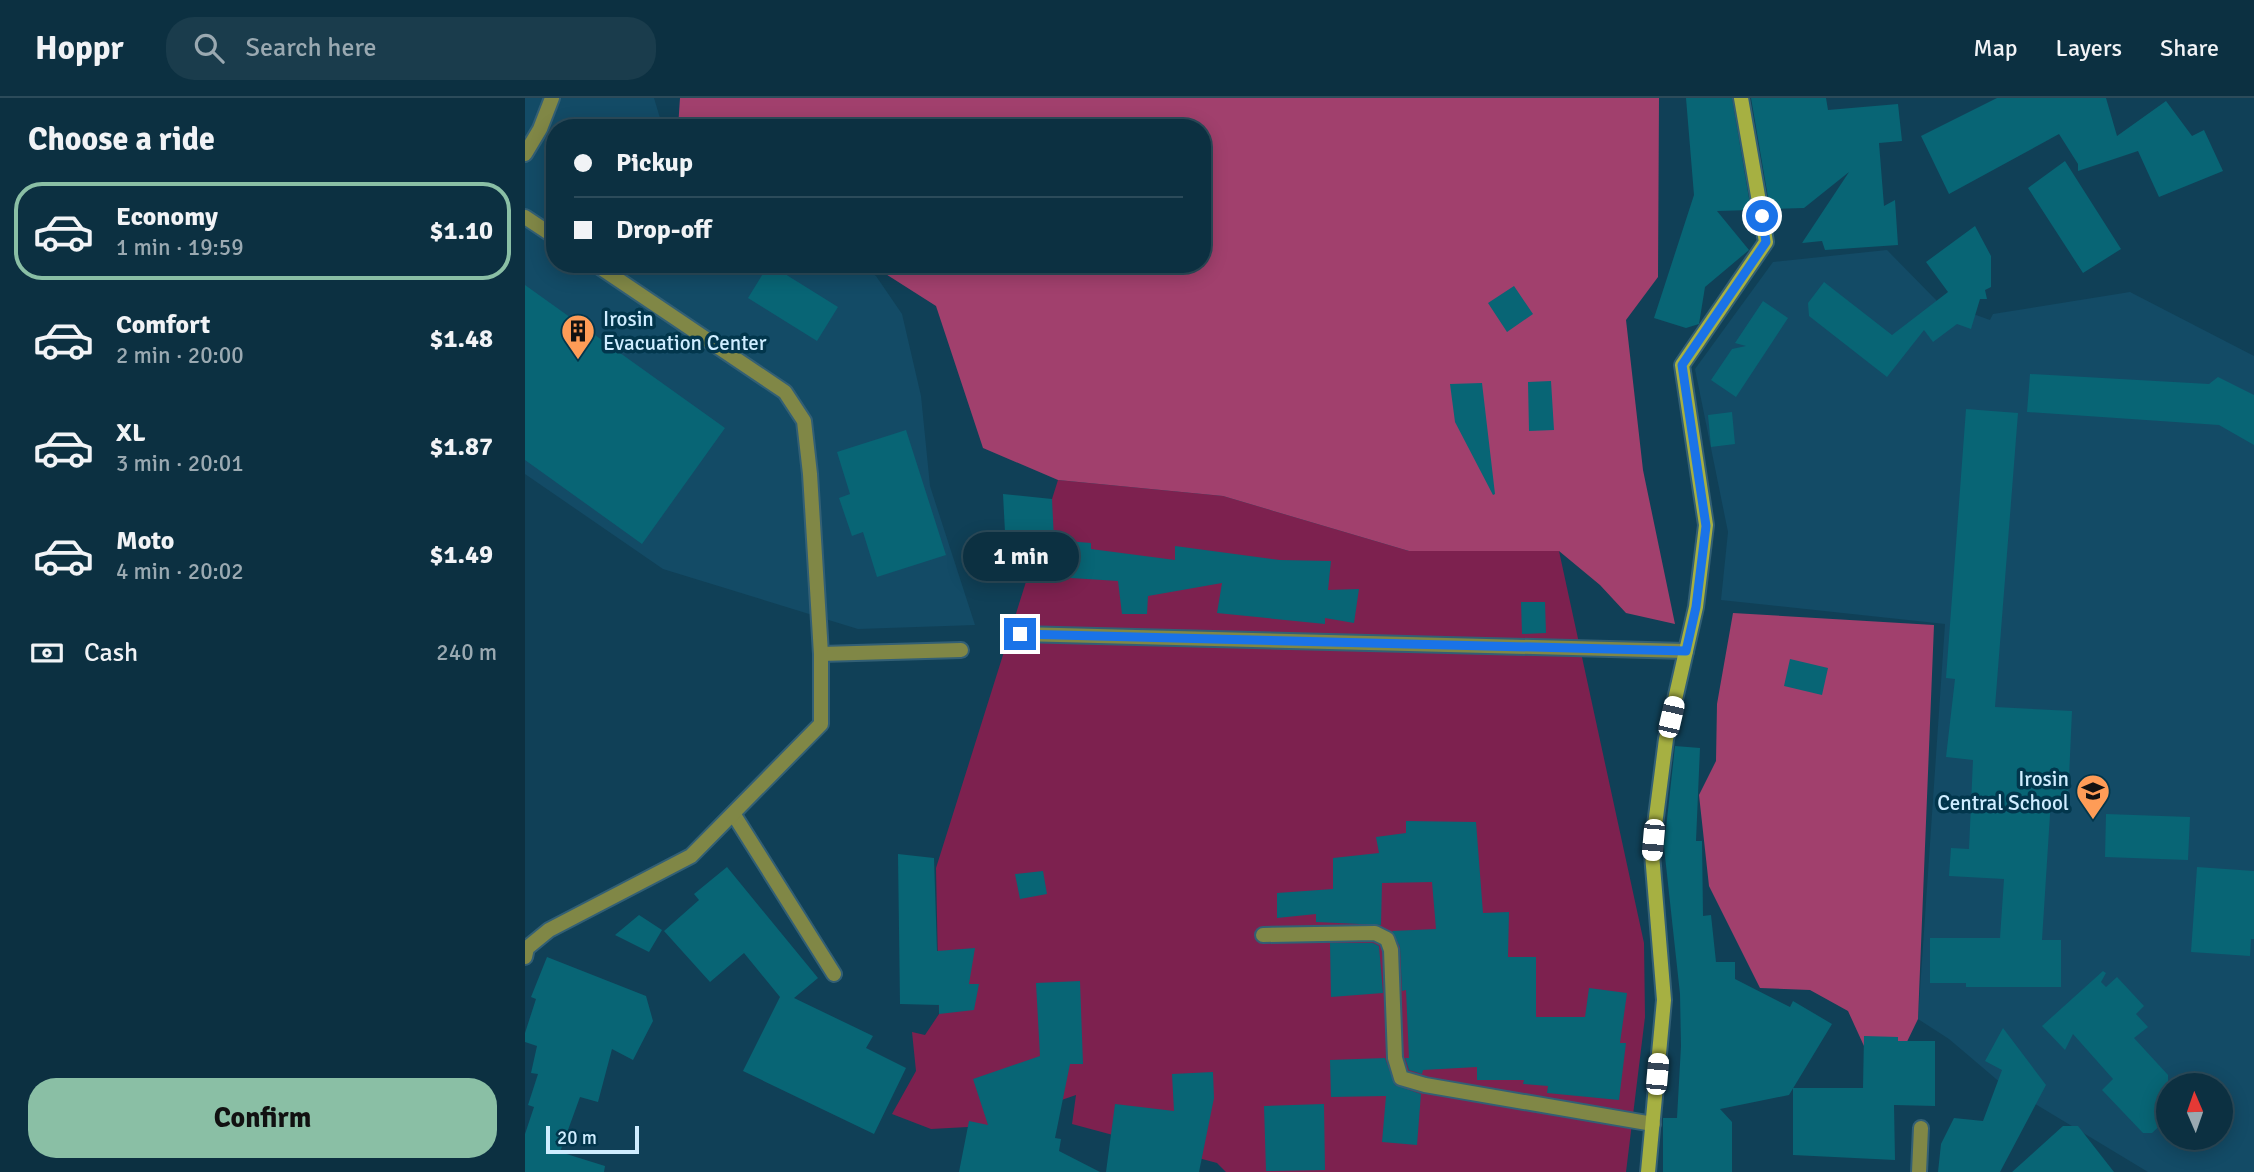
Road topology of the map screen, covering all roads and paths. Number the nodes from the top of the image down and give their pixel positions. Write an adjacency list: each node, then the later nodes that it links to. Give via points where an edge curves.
1 (552, 98): 3 (street)
2 (1741, 98): 9 (street, via 1766,242 1682,365 1706,526)
3 (525, 154)
4 (525, 217): 5 (street)
5 (546, 231)
6 (608, 273): 10 (street, via 785,392 804,421)
7 (1020, 634): 9 (street)
8 (961, 650): 10 (street)
9 (1686, 651): 15 (street, via 1666,739 1652,854 1664,1000)
10 (821, 654): 11 (street, via 821,724)
11 (733, 815): 13 (street, via 691,856 549,930 527,948); 14 (street)
12 (1263, 935): 15 (street, via 1375,933 1387,939 1395,1058 1401,1078)
13 (525, 957)
14 (834, 974)
15 (1653, 1124): 17 (street)
16 (1921, 1128): 18 (street)
17 (1648, 1172)
18 (1919, 1172)

